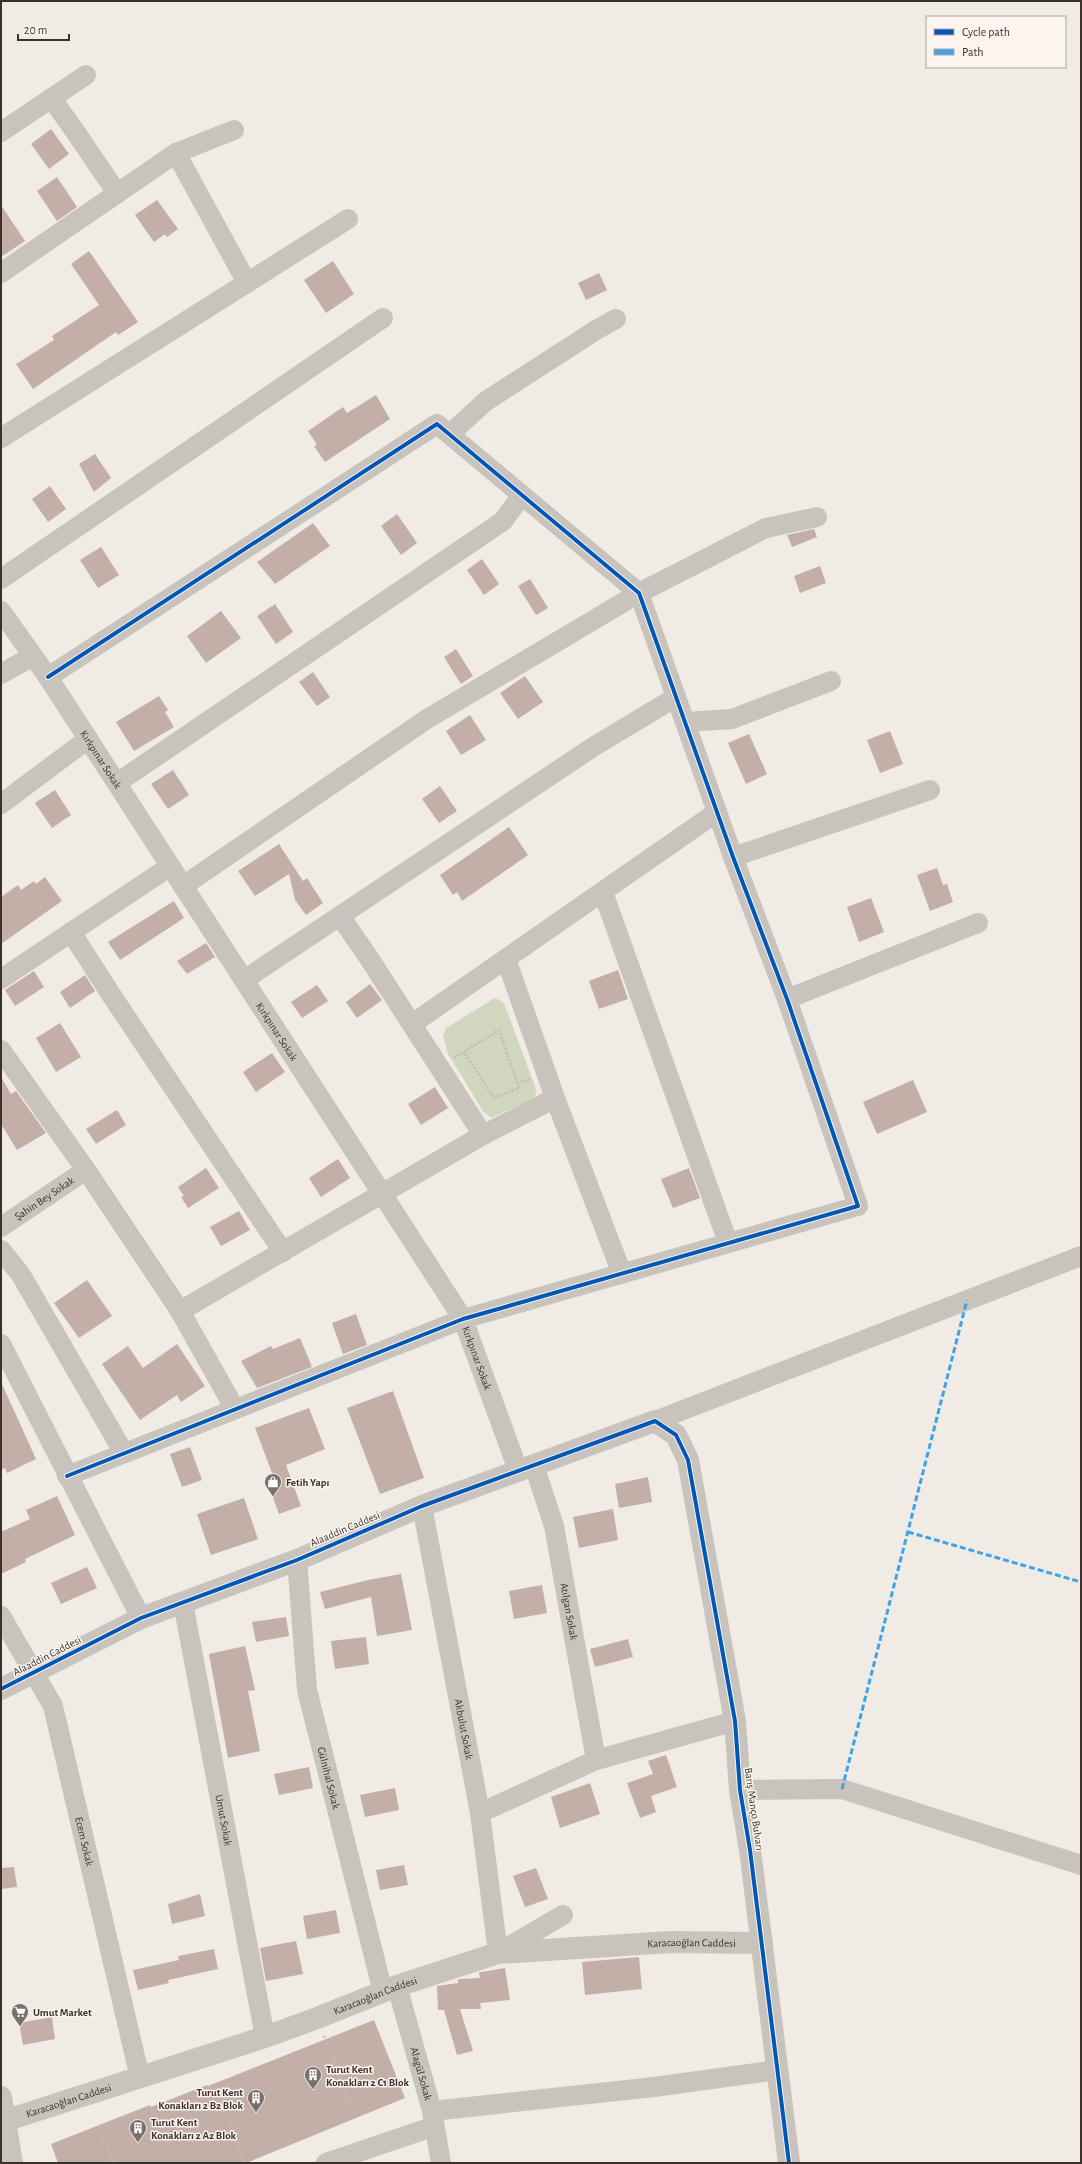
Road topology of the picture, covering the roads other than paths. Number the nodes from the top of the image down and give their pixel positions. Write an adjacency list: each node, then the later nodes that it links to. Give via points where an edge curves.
1 (86, 75): 2 (street)
2 (51, 98): 4 (street); 6 (street)
3 (234, 130): 5 (street)
4 (1, 132)
5 (176, 153): 6 (street); 9 (street)
6 (117, 193): 8 (street)
7 (348, 219): 9 (street)
8 (1, 273)
9 (247, 283): 13 (street)
10 (383, 318): 16 (street)
11 (616, 318): 12 (street, via 486,401)
12 (450, 434): 14 (street); 21 (street, via 437,424)
13 (1, 438)
14 (522, 495): 17 (street); 26 (street, via 503,521)
15 (817, 517): 17 (street, via 766,528)
16 (1, 579)
17 (638, 593): 23 (street); 32 (street, via 427,719)
18 (1, 611): 19 (street, Kırkpınar Sokak)
19 (33, 656): 20 (street); 21 (street, Kırkpınar Sokak)
20 (1, 674)
21 (48, 677): 25 (street, Kırkpınar Sokak)
22 (831, 681): 24 (street, via 732,719)
23 (676, 697): 24 (street); 34 (street, via 593,747)
24 (685, 722): 29 (street)
25 (88, 740): 26 (street, Kırkpınar Sokak); 28 (street)
26 (117, 783): 31 (street, Kırkpınar Sokak)
27 (930, 790): 30 (street)
28 (1, 804)
29 (717, 812): 30 (street); 33 (street)
30 (733, 857): 40 (street)
31 (169, 867): 32 (street, Kırkpınar Sokak); 36 (street)
32 (183, 886): 39 (street, Kırkpınar Sokak)
33 (603, 892): 37 (street); 48 (street)
34 (340, 916): 39 (street); 41 (street)
35 (978, 923): 40 (street)
36 (71, 932): 38 (street); 50 (street)
37 (506, 959): 41 (street); 43 (street)
38 (1, 979)
39 (244, 980): 46 (street, Kırkpınar Sokak)
40 (787, 999): 48 (street, via 858,1206)
41 (412, 1024): 44 (street)
42 (1, 1050): 45 (street)
43 (554, 1098): 44 (street); 52 (street)
44 (483, 1135): 46 (street)
45 (86, 1170): 47 (street, Şahin Bey Sokak); 53 (street)
46 (383, 1195): 50 (street); 54 (street, Kırkpınar Sokak)
47 (1, 1227)
48 (728, 1243): 52 (street)
49 (1, 1250): 58 (street, via 21,1275)
50 (283, 1252): 53 (street)
51 (1081, 1256): 57 (street)
52 (622, 1274): 54 (street)
53 (180, 1311): 56 (street)
54 (463, 1320): 56 (street); 59 (street, Kırkpınar Sokak)
55 (1, 1344): 60 (street)
56 (235, 1409): 58 (street)
57 (655, 1421): 59 (street, Alaaddin Caddesi); 68 (street, Barış Manço Bulvarı, via 676,1435 688,1460)
58 (124, 1453): 60 (street)
59 (526, 1468): 61 (street, Alaaddin Caddesi); 69 (street, Atılgan Sokak, via 554,1526)
60 (67, 1476): 65 (street)
61 (422, 1506): 62 (street, Alaaddin Caddesi); 71 (street, Akbulut Sokak)
62 (297, 1560): 63 (street, Alaaddin Caddesi); 76 (street, Gülnihal Sokak, via 307,1690)
63 (183, 1603): 65 (street, Alaaddin Caddesi); 77 (street, Umut Sokak)
64 (1, 1616): 66 (street, Ecem Sokak)
65 (141, 1618): 66 (street, Alaaddin Caddesi)
66 (33, 1672): 67 (street, Alaaddin Caddesi); 79 (street, Ecem Sokak, via 54,1706)
67 (1, 1689)
68 (735, 1721): 69 (street); 70 (street, Barış Manço Bulvarı)
69 (596, 1760): 71 (street)
70 (740, 1790): 72 (street, via 842,1790); 74 (street, Barış Manço Bulvarı)
71 (480, 1813): 75 (street, Akbulut Sokak)
72 (1081, 1865)
73 (563, 1915): 75 (street)
74 (762, 1943): 75 (street, Karacaoğlan Caddesi, via 671,1942); 78 (street, Barış Manço Bulvarı)
75 (498, 1953): 76 (street, Karacaoğlan Caddesi)
76 (390, 1989): 77 (street, Karacaoğlan Caddesi); 81 (street, Alagül Sokak)
77 (265, 2037): 79 (street, Karacaoğlan Caddesi)
78 (777, 2070): 81 (street); 86 (street, Barış Manço Bulvarı)
79 (140, 2078): 82 (street, Karacaoğlan Caddesi)
80 (1, 2097): 82 (street)
81 (434, 2118): 84 (street); 85 (street, Alagül Sokak)
82 (3, 2121): 83 (street)
83 (12, 2163)
84 (326, 2163)
85 (441, 2163)
86 (790, 2163)

